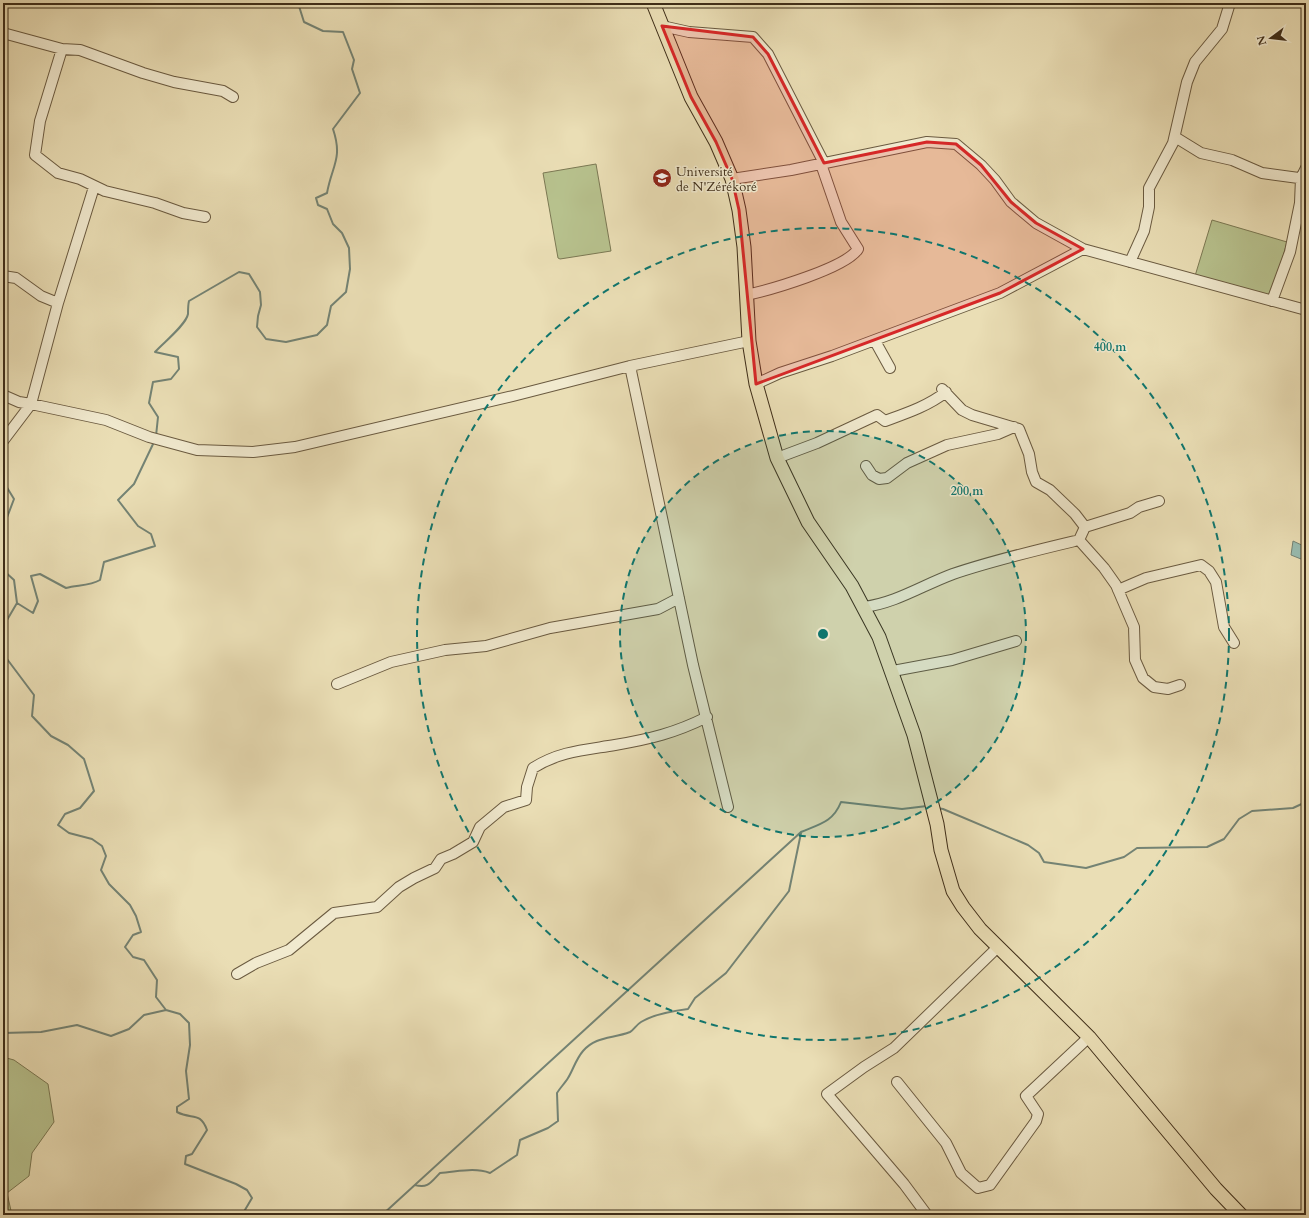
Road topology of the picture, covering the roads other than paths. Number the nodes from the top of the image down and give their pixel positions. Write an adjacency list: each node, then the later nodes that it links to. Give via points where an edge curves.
1 (653, 3): 3 (main road)
2 (1230, 3): 7 (street, via 1222,29 1195,62 1187,82)
3 (662, 26): 8 (street, via 689,32 753,37 768,54); 11 (main road, via 691,97 716,142)
4 (3, 33): 5 (street)
5 (62, 49): 6 (street, via 80,50 143,73 223,92); 12 (street, via 40,121 35,155 58,173 80,179)
6 (233, 97)
7 (1175, 137): 10 (street, via 1201,153 1232,160 1262,173); 15 (street, via 1149,188 1149,207 1144,231)
8 (822, 163): 11 (street); 14 (street, via 927,142 956,144 982,165 1011,202 1036,223); 17 (street, via 841,222 858,249 855,255 792,283)
9 (1306, 168): 10 (street)
10 (1304, 178): 18 (street, via 1290,252)
11 (732, 179): 17 (main road, via 741,225)
12 (94, 187): 13 (street); 19 (street)
13 (205, 217)
14 (1083, 249): 15 (street); 22 (street, via 1000,293)
15 (1130, 262): 18 (street)
16 (3, 276): 19 (street, via 16,278 41,296)
17 (746, 295): 21 (main road)
18 (1272, 301): 20 (street)
19 (58, 303): 27 (street)
20 (1306, 310)
21 (749, 341): 23 (street); 25 (main road)
22 (875, 341): 24 (street); 25 (street, via 780,373)
23 (630, 366): 27 (street, via 295,447 253,452 197,450 154,438 106,420); 36 (street)
24 (890, 368)
25 (756, 384): 30 (main road)
26 (3, 395): 27 (street)
27 (31, 404): 29 (street)
28 (1014, 427): 30 (street, via 962,410 944,390 932,403 885,421 877,415); 31 (street, via 998,434 948,446 907,463 887,478 879,479 872,476); 33 (street, via 1018,429 1029,454 1036,482 1050,490 1076,514)
29 (3, 441)
30 (778, 458): 37 (main road, via 808,522)
31 (866, 466)
32 (1160, 501): 33 (street)
33 (1085, 527): 34 (street)
34 (1079, 540): 35 (street, via 1104,568); 37 (street, via 979,565 922,586 897,599)
35 (1118, 590): 39 (street, via 1146,578 1201,565 1210,571 1216,582 1224,627); 42 (street, via 1134,627 1135,660 1143,678 1154,687 1168,689)
36 (679, 598): 41 (street, via 658,609 550,628 486,646 445,650 392,662); 43 (street)
37 (864, 607): 40 (main road)
38 (1016, 641): 40 (street, via 952,660)
39 (1234, 643)
40 (893, 671): 45 (main road, via 914,735 953,891 962,907)
41 (337, 684)
42 (1180, 685)
43 (707, 718): 44 (street); 46 (street, via 682,730 648,739 569,752 546,760 533,768 526,800 504,807 480,827 473,842 463,849 441,859 435,868 399,887 377,907 334,913 289,950 256,963)
44 (728, 807)
45 (998, 947): 47 (main road); 49 (street, via 894,1048 827,1094 904,1184)
46 (237, 974)
47 (1089, 1037): 48 (street, via 1026,1096 1038,1114 1036,1121 990,1184 978,1188 961,1173 946,1143); 50 (main road, via 1216,1189)
48 (897, 1082)
49 (927, 1215)
50 (1241, 1215)

